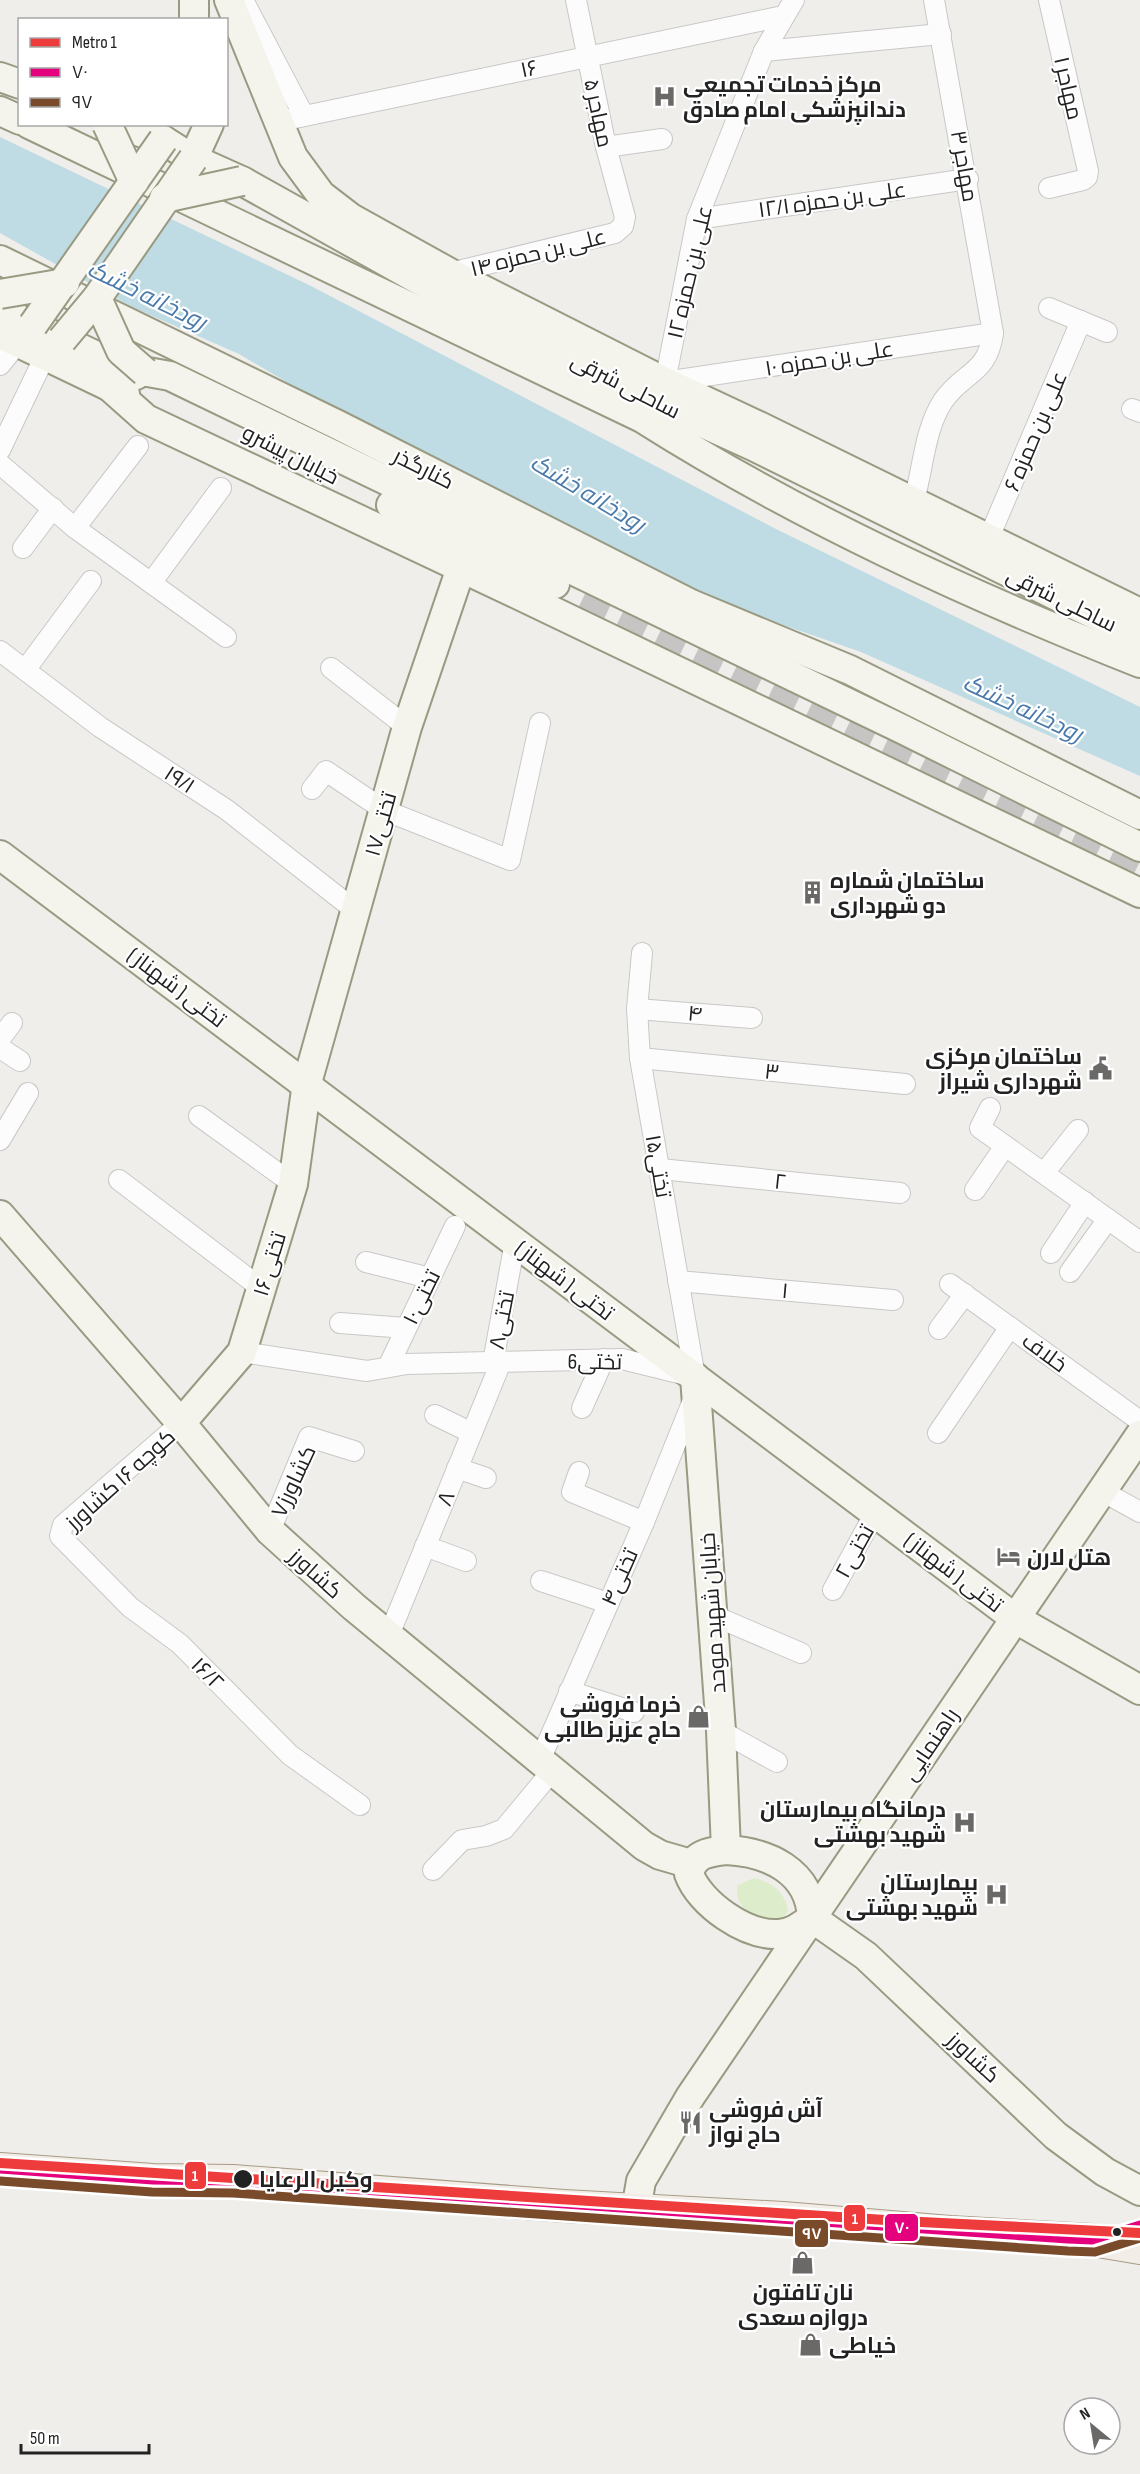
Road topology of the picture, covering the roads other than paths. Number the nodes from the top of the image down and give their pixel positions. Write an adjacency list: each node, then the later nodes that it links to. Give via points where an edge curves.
1 (194, 0): 9 (main road)
2 (224, 0): 10 (main road)
3 (229, 0): 19 (main road, ساحلی شرقی)
4 (243, 0): 17 (street)
5 (576, 0): 13 (street, ۵ مهاجر)
6 (934, 0): 11 (street, ۳ مهاجر)
7 (1048, 0): 31 (street, ۱ مهاجر, via 1087,177)
8 (788, 8): 12 (street, ۱۲ علی بن حمزه); 13 (street, ۱۶)
9 (194, 18)
10 (224, 18)
11 (941, 34): 12 (street); 28 (street, ۳ مهاجر)
12 (764, 51): 33 (street, ۱۲ علی بن حمزه)
13 (587, 55): 17 (street, ۱۶); 26 (street, ۵ مهاجر)
14 (0, 77): 15 (main road)
15 (18, 83)
16 (0, 111): 18 (main road)
17 (304, 116): 19 (street, ۱۶)
18 (18, 119)
19 (276, 122): 36 (main road, ساحلی شرقی, via 293,156 321,195 359,223)
20 (33, 126): 50 (main road)
21 (108, 126): 30 (main road, bridge)
22 (130, 126): 24 (main road, ساحلی شرقی)
23 (208, 126): 27 (main road)
24 (167, 132): 27 (main road, ساحلی شرقی); 30 (main road, bridge)
25 (662, 139): 26 (street)
26 (606, 147): 34 (street, ۵ مهاجر, via 625,218)
27 (193, 159): 29 (main road, ساحلی شرقی); 32 (main road, bridge)
28 (968, 179): 33 (street, ۱۲/۱ علی بن حمزه); 44 (street, ۳ مهاجر)
29 (242, 181): 32 (main road, bridge); 64 (main road, ساحلی شرقی, via 518,332)
30 (134, 182): 37 (main road, bridge)
31 (1049, 188)
32 (164, 198): 39 (main road, bridge)
33 (697, 219): 49 (street, ۱۲ علی بن حمزه)
34 (623, 226): 36 (street, ۱۴ علی بن حمزه, via 615,233)
35 (0, 260): 73 (main road, کنارگذر, via 691,604)
36 (450, 273): 49 (main road, ساحلی شرقی)
37 (65, 283): 38 (main road, bridge); 45 (main road, bridge)
38 (0, 294)
39 (97, 298): 46 (main road, bridge); 48 (main road, bridge, via 122,351)
40 (1049, 308): 42 (street)
41 (0, 310): 45 (main road, خیابان پیشرو)
42 (1081, 321): 43 (street); 58 (street, ۶ علی بن حمزه)
43 (1107, 332)
44 (993, 333): 49 (street, ۱۰ علی بن حمزه); 55 (street, via 986,361 943,401 932,426)
45 (17, 334): 46 (main road, خیابان پیشرو); 47 (street)
46 (53, 348): 48 (main road, خیابان پیشرو); 52 (street)
47 (0, 365)
48 (125, 375): 60 (main road, via 146,419); 63 (main road, via 170,376); 65 (main road, خیابان پیشرو, via 451,535)
49 (665, 382): 55 (main road, ساحلی شرقی)
50 (642, 418): 64 (main road, via 698,434 969,576 1033,598); 70 (main road, via 710,461 887,551 1011,612)
51 (138, 446): 57 (street)
52 (0, 450)
53 (0, 464): 56 (street)
54 (221, 488): 62 (street)
55 (914, 504): 58 (main road, ساحلی شرقی)
56 (52, 508): 57 (street); 59 (street)
57 (75, 528): 62 (street)
58 (988, 540): 66 (main road, ساحلی شرقی)
59 (23, 548)
60 (461, 568): 65 (main road); 75 (main road, تختی۱۷)
61 (91, 581): 72 (street)
62 (151, 583): 67 (street)
63 (624, 596): 65 (main road, via 602,626); 68 (main road); 80 (main road)
64 (1087, 609): 66 (main road, ساحلی شرقی)
65 (584, 613): 68 (main road)
66 (1139, 616)
67 (226, 637)
68 (618, 644): 82 (main road)
69 (0, 651): 72 (street, ۱۹/۱)
70 (1140, 663)
71 (331, 668): 75 (street)
72 (25, 670): 83 (street, ۱۹/۱, via 100,727 227,810)
73 (850, 670): 78 (main road); 79 (main road, via 898,707)
74 (540, 723): 77 (street, via 510,860)
75 (407, 727): 77 (main road, تختی۱۷)
76 (312, 789): 77 (street, via 326,771)
77 (384, 810): 83 (main road, تختی۱۷)
78 (1140, 815)
79 (1140, 831)
80 (1140, 847)
81 (0, 855): 92 (main road, تختی ( شهناز ))
82 (1140, 893)
83 (356, 911): 92 (main road, تختی۱۷)
84 (642, 953): 85 (street, تختی۱۵)
85 (637, 1009): 86 (street, ۴); 90 (street, تختی۱۵)
86 (752, 1018)
87 (12, 1023): 88 (street)
88 (0, 1039)
89 (0, 1048): 91 (street)
90 (639, 1058): 93 (street, ۳); 100 (street, تختی۱۵)
91 (20, 1061)
92 (307, 1083): 103 (main road, تختی ۱۶); 110 (main road, تختی ( شهناز ))
93 (904, 1084)
94 (28, 1094): 98 (street)
95 (990, 1108): 99 (street, via 980,1128)
96 (199, 1116): 103 (street)
97 (1078, 1130): 101 (street)
98 (0, 1140)
99 (1005, 1146): 101 (street); 104 (street)
100 (660, 1169): 105 (street, ۲); 116 (street, تختی۱۵)
101 (1044, 1173): 106 (street)
102 (120, 1180): 117 (street)
103 (293, 1184): 117 (main road, تختی ۱۶)
104 (975, 1190)
105 (900, 1192)
106 (1085, 1203): 108 (street); 112 (street)
107 (0, 1215): 131 (main road, کشاورز)
108 (1108, 1219): 111 (street); 114 (street)
109 (455, 1226): 115 (street, تختی۱۰)
110 (515, 1242): 125 (street, تختی۸); 127 (main road, تختی ( شهناز ))
111 (1140, 1242)
112 (1052, 1253)
113 (366, 1262): 115 (street)
114 (1070, 1272)
115 (430, 1278): 120 (street, تختی۱۰)
116 (678, 1281): 118 (street, ۱); 127 (street, تختی۱۵)
117 (261, 1287): 123 (main road, تختی ۱۶)
118 (893, 1300)
119 (340, 1323): 120 (street)
120 (406, 1328): 126 (street, تختی۱۰)
121 (1010, 1328): 122 (street, خلاف, via 957,1289); 130 (street, خلاف); 133 (street)
122 (939, 1329)
123 (242, 1352): 126 (street, 6تختی, via 367,1371); 131 (main road, تختی ۱۶)
124 (604, 1359): 125 (street, 6تختی); 127 (street, 6تختی, via 622,1359); 128 (street)
125 (497, 1362): 126 (street, 6تختی); 132 (street, ۸)
126 (388, 1367)
127 (695, 1385): 141 (main road, تختی ( شهناز )); 142 (street, تختی۴); 150 (main road, خیابان شهید موحد)
128 (582, 1408)
129 (435, 1416): 132 (street)
130 (1140, 1421)
131 (181, 1423): 143 (main road, کشاورز); 144 (street, کوچه ۱۶ کشاورز, via 63,1525)
132 (472, 1433): 136 (street, ۸)
133 (938, 1433)
134 (1140, 1435): 139 (main road, راهنمایی)
135 (354, 1451): 143 (street, ۷کشاورز, via 309,1437)
136 (457, 1468): 138 (street); 145 (street, ۸)
137 (579, 1472): 142 (street, via 572,1492)
138 (486, 1478)
139 (1102, 1491): 140 (street); 151 (main road, راهنمایی)
140 (1140, 1512)
141 (875, 1513): 148 (street, تختی۲); 151 (main road, تختی ( شهناز ))
142 (644, 1522): 149 (street, تختی۴)
143 (270, 1531): 152 (main road, کشاورز)
144 (60, 1536): 160 (street, ۱۶/۲, via 130,1607 180,1644 291,1755)
145 (424, 1546): 146 (street); 152 (street, ۸)
146 (466, 1561)
147 (541, 1581): 149 (street)
148 (833, 1590)
149 (608, 1603): 155 (street, تختی۴)
150 (712, 1615): 153 (street); 157 (main road, خیابان شهید موحد)
151 (1016, 1619): 154 (main road, تختی ( شهناز )); 164 (main road, راهنمایی)
152 (389, 1635): 159 (main road, کشاورز)
153 (801, 1653)
154 (1140, 1690)
155 (569, 1691): 156 (street); 159 (street, تختی۴)
156 (634, 1712)
157 (721, 1731): 158 (street); 161 (main road, خیابان شهید موحد)
158 (777, 1762)
159 (546, 1766): 162 (main road, کشاورز, via 644,1846 660,1856); 163 (street, تختی۴, via 504,1829 462,1840)
160 (360, 1805)
161 (726, 1850): 162 (main road, via 698,1856); 164 (main road, via 767,1857 791,1871 811,1902)
162 (691, 1864): 164 (main road, via 689,1874 702,1896 743,1925 777,1934 792,1932)
163 (433, 1870)
164 (812, 1918): 166 (main road, کشاورز, via 866,1956 1056,2136 1105,2172); 167 (main road, راهنمایی, via 690,2097 640,2181)
165 (0, 2169): 167 (main road)
166 (1140, 2191)
167 (636, 2210): 169 (main road)
168 (1140, 2225): 169 (main road)
169 (1092, 2240): 170 (main road)
170 (1140, 2248)

